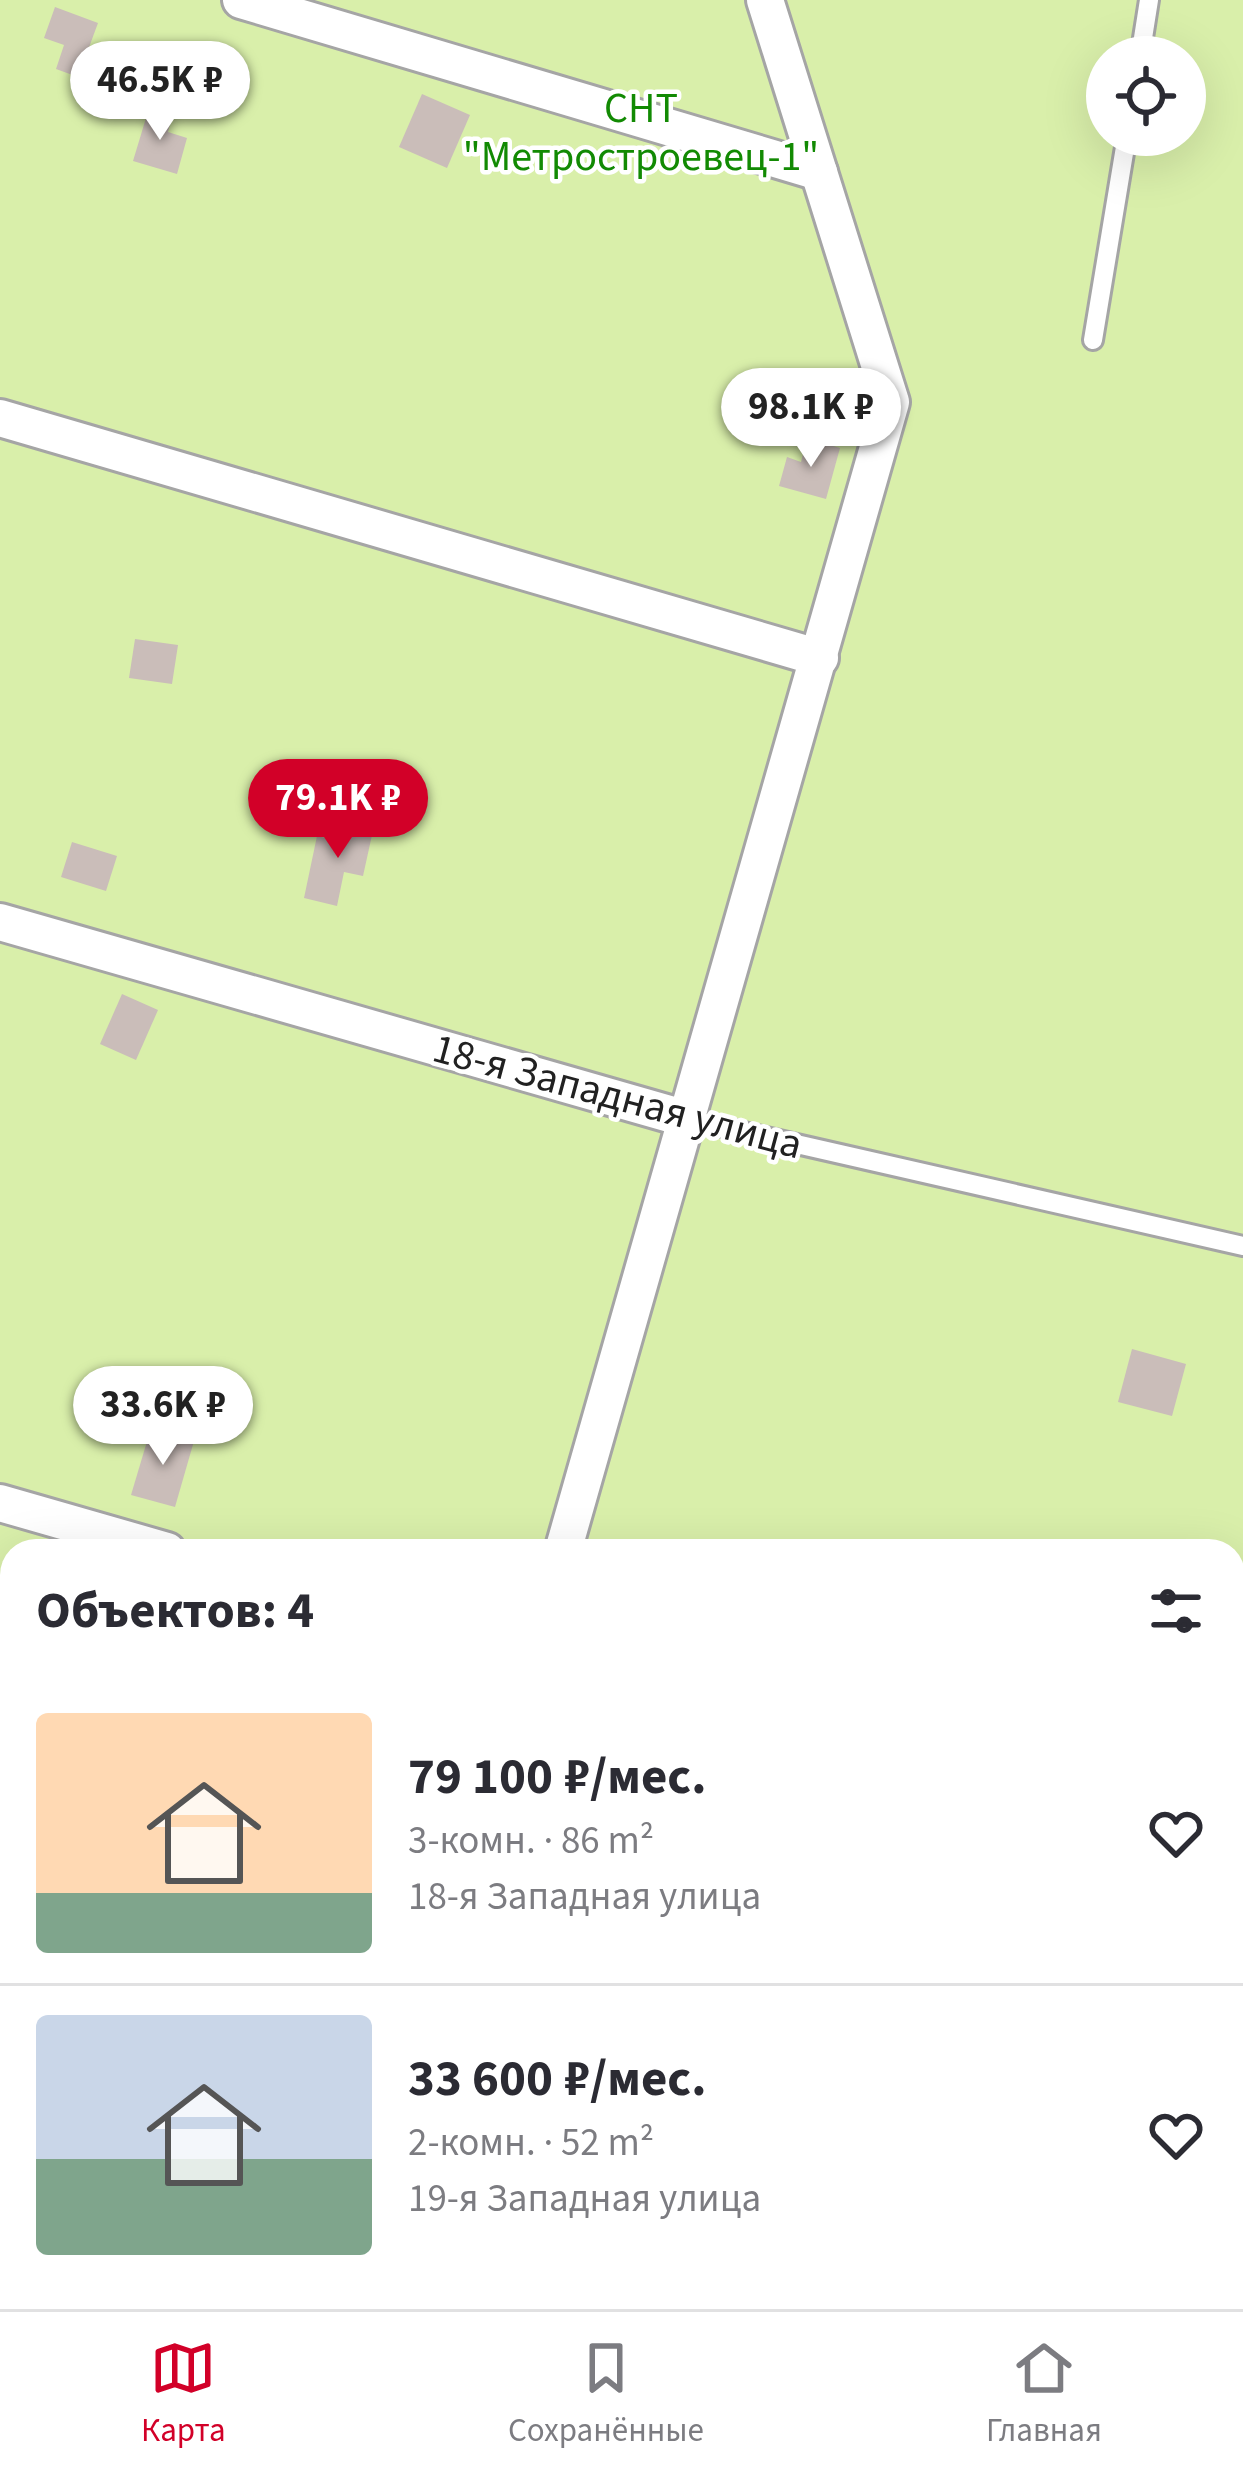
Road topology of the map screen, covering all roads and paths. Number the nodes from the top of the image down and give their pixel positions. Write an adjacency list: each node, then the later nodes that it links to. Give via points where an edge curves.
1 (242, 0): 6 (street)
2 (765, 0): 6 (street)
3 (1149, 0): 4 (lane)
4 (1143, 36)
5 (1124, 156): 7 (lane)
6 (819, 172): 9 (street, via 891,402)
7 (1093, 340)
8 (0, 418): 9 (street)
9 (820, 658): 11 (street)
10 (0, 922): 11 (street, 18-я Западная улица)
11 (687, 1119): 12 (lane, 18-я Западная улица); 15 (street)
12 (1243, 1246)
13 (0, 1503): 14 (street)
14 (125, 1539)
15 (566, 1539)

